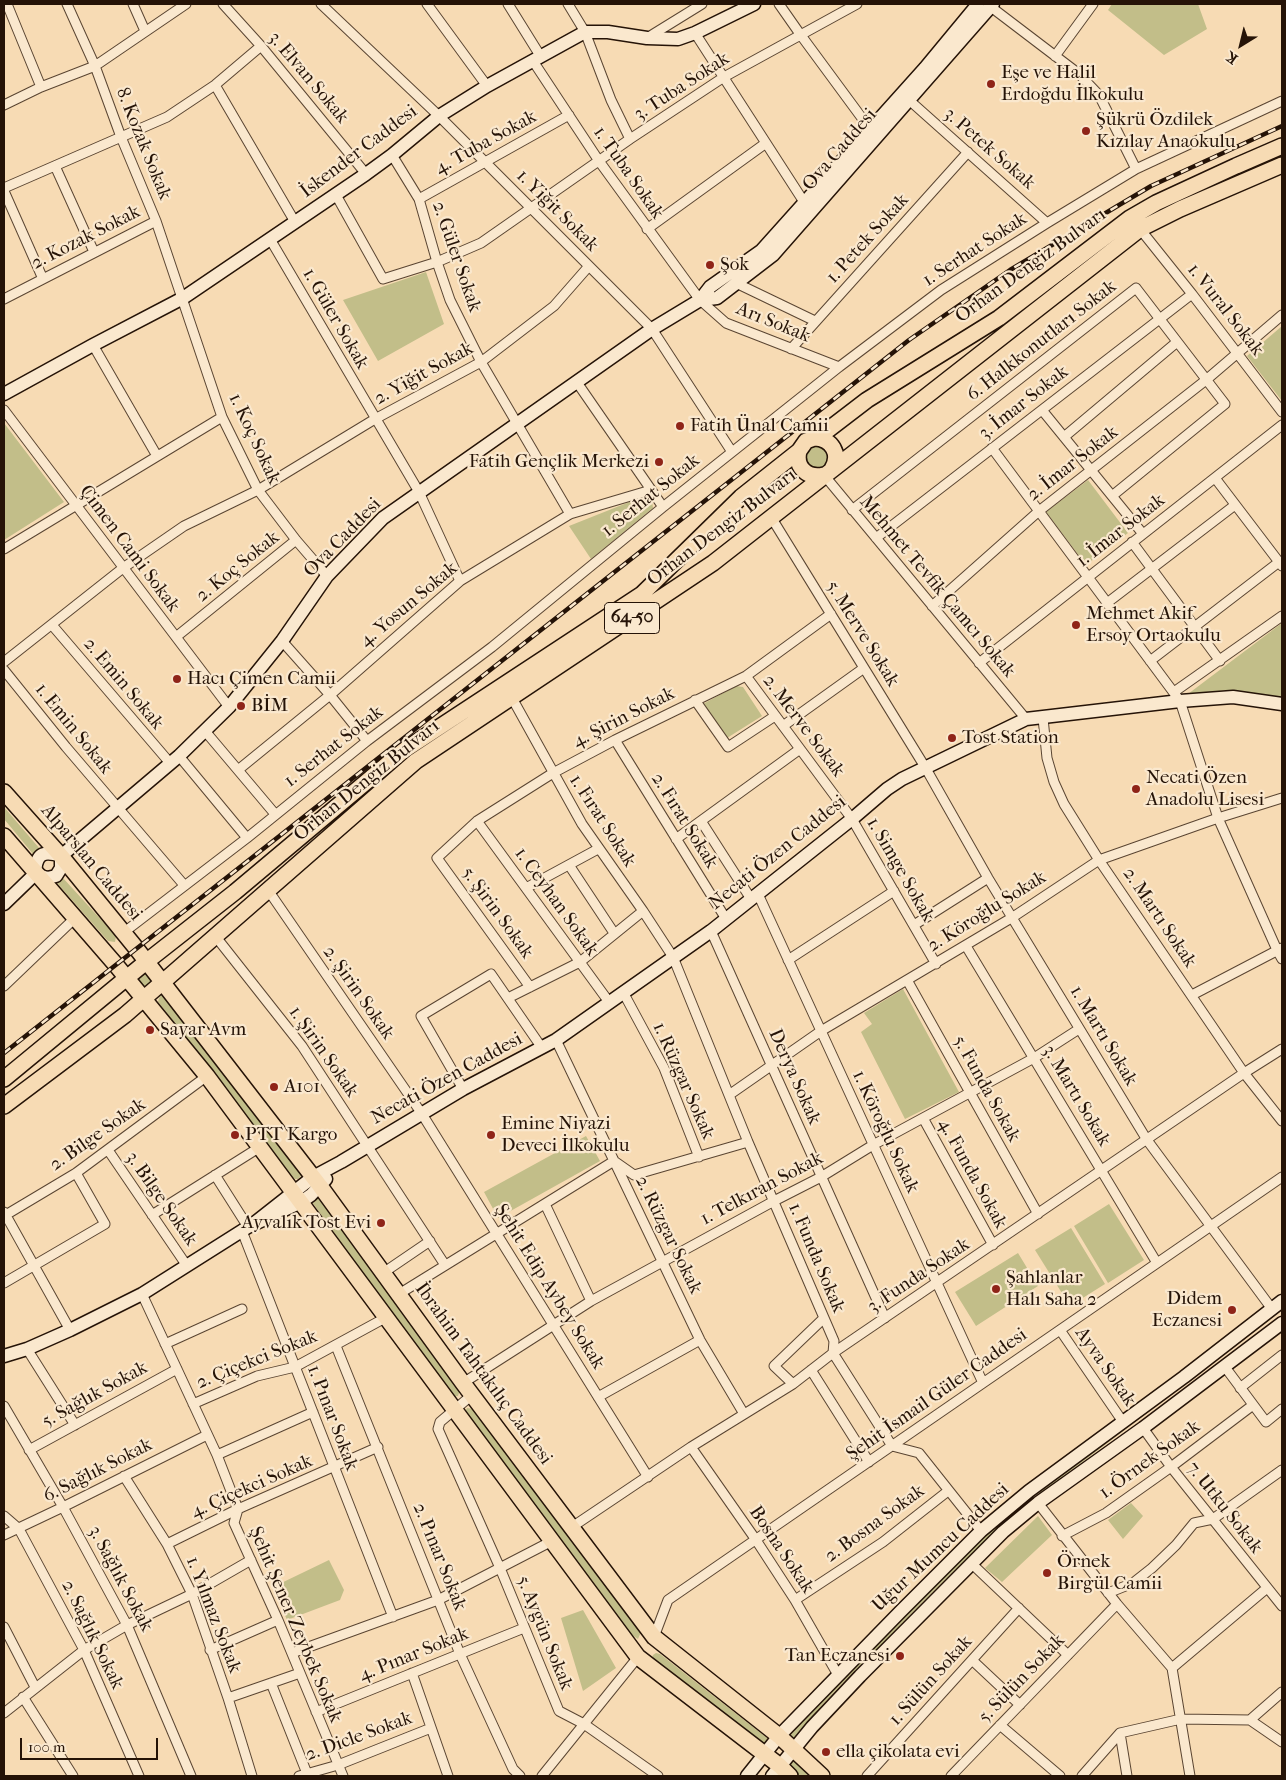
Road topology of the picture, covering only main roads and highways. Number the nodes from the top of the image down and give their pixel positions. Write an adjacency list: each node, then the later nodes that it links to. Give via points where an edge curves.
1 (1282, 146): 3 (main road, Orhan Dengiz Bulvarı / 64-50, via 1130,218 999,318 867,400)
2 (1282, 165): 5 (main road, Orhan Dengiz Bulvarı / 64-50, via 1140,229)
3 (815, 438): 4 (main road, Orhan Dengiz Bulvarı / 64-50, via 806,441); 5 (main road, via 833,448 836,456)
4 (799, 451): 5 (main road, Orhan Dengiz Bulvarı, via 798,462 803,471 813,476); 8 (main road, Orhan Dengiz Bulvarı / 64-50, via 741,497 642,594 403,752)
5 (828, 472): 10 (main road, Orhan Dengiz Bulvarı / 64-50, via 713,563 416,761)
6 (4, 792): 8 (main road, Alparslan Caddesi, via 61,856)
7 (4, 836): 9 (main road)
8 (146, 962): 9 (main road, Orhan Dengiz Bulvarı / 64-50); 10 (main road, İbrahim Tahtakılıç Caddesi)
9 (126, 978): 11 (main road); 12 (main road, Orhan Dengiz Bulvarı / 64-50)
10 (163, 983): 11 (main road, Orhan Dengiz Bulvarı / 64-50); 14 (main road, İbrahim Tahtakılıç Caddesi, via 316,1182)
11 (144, 999): 13 (main road, Orhan Dengiz Bulvarı / 64-50); 15 (main road, via 298,1197)
12 (4, 1079)
13 (4, 1106)
14 (654, 1637): 15 (main road); 17 (main road, İbrahim Tahtakılıç Caddesi, via 794,1748)
15 (638, 1656): 16 (main road, via 763,1754)
16 (781, 1773)
17 (822, 1776)

